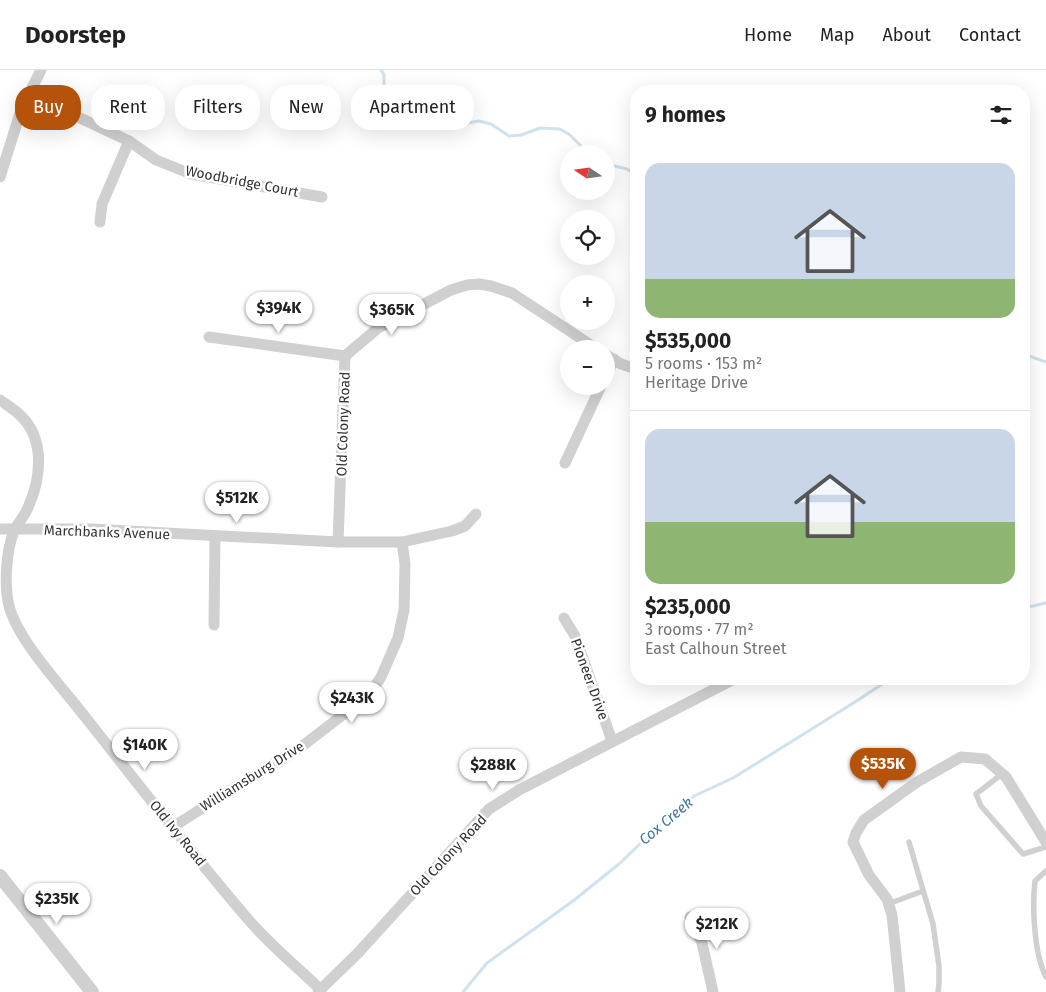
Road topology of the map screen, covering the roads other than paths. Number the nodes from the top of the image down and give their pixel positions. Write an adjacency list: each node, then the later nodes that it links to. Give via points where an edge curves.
1 (41, 70): 2 (street)
2 (34, 85)
3 (81, 118): 5 (street, Woodbridge Court)
4 (15, 127): 6 (street)
5 (129, 141): 7 (street, Woodbridge Court, via 156,160 191,174); 8 (street, via 102,204)
6 (0, 177)
7 (322, 197)
8 (100, 222)
9 (209, 337): 11 (street)
10 (582, 340): 11 (street, Old Colony Road, via 512,293 479,284 452,290 378,328)
11 (345, 356): 21 (street, Old Colony Road)
12 (615, 359): 13 (street)
13 (630, 366)
14 (597, 395): 16 (street)
15 (0, 400): 19 (street, Old Ivy Road, via 22,417 33,434 38,453 36,488 29,508)
16 (565, 464)
17 (476, 514): 22 (street, Marchbanks Avenue, via 465,526 452,531)
18 (0, 529): 19 (street, Marchbanks Avenue)
19 (14, 530): 20 (street, Marchbanks Avenue, via 91,529); 28 (street, Old Ivy Road, via 8,549 7,583 9,606 21,634)
20 (215, 536): 21 (street, Marchbanks Avenue); 24 (street)
21 (338, 542): 22 (street, Marchbanks Avenue)
22 (402, 542): 28 (street, Williamsburg Drive, via 404,610 398,638 381,678 370,694 297,750)
23 (564, 618): 26 (street, Pioneer Drive, via 575,636)
24 (214, 625)
25 (722, 685): 26 (street, Old Colony Road)
26 (612, 742): 38 (street, Old Colony Road, via 519,790 490,809)
27 (1002, 774): 30 (street); 31 (lane, via 976,794 981,806 1023,854); 35 (street, via 985,759 961,757 917,782 864,820 854,842 869,875)
28 (174, 827): 38 (street, Old Ivy Road, via 248,920)
29 (909, 842): 34 (lane)
30 (1046, 842)
31 (1046, 847)
32 (1046, 872): 37 (lane, via 1035,881 1034,906 1038,956)
33 (0, 876): 39 (street)
34 (923, 891): 35 (lane); 42 (lane, via 933,924 939,966)
35 (888, 904): 41 (street)
36 (690, 917): 40 (street, via 702,943)
37 (1046, 978)
38 (319, 991)
39 (92, 992)
40 (713, 992)
41 (900, 992)
42 (938, 992)

